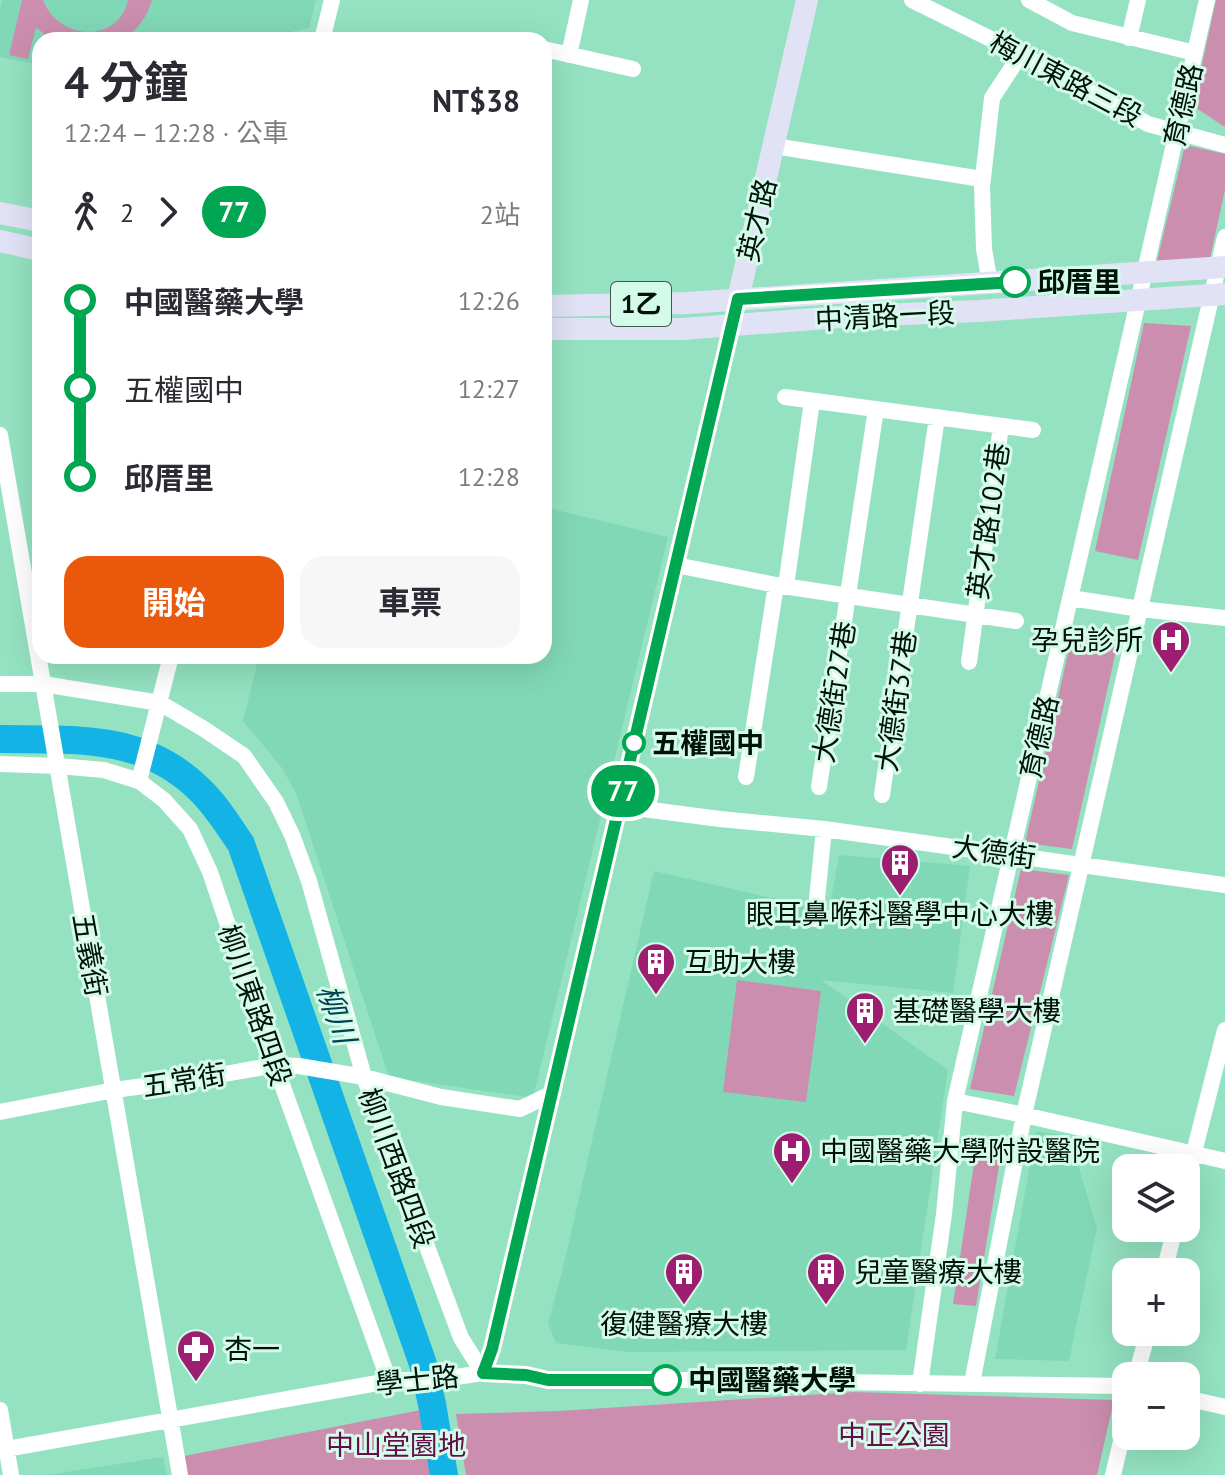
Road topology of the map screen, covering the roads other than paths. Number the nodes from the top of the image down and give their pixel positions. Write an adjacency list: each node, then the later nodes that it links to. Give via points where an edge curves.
1 (332, 0): 8 (street)
2 (581, 0): 13 (street)
3 (807, 0): 17 (main road, 英才路)
4 (912, 0): 12 (street, 梅川東路三段)
5 (1029, 0): 9 (street, via 1072,23)
6 (1138, 0): 9 (street)
7 (1207, 0): 11 (street, 育德路)
8 (324, 32)
9 (1129, 38): 11 (street)
10 (552, 51): 13 (street)
11 (1195, 53): 15 (street, 育德路)
12 (1021, 54): 15 (street, 梅川東路三段, via 1148,124); 18 (street, via 992,98)
13 (569, 55): 14 (street)
14 (633, 69)
15 (1177, 132): 16 (street, 梅川東路三段); 25 (street, 育德路)
16 (1225, 145)
17 (774, 146): 18 (street); 28 (main road, 英才路)
18 (982, 179): 26 (street)
19 (0, 213): 20 (main road)
20 (32, 219)
21 (1225, 237): 24 (street)
22 (0, 241): 23 (main road)
23 (32, 248)
24 (1222, 267): 25 (main road, 中清路一段 / 1乙); 27 (street)
25 (1145, 273): 26 (main road, 中清路一段 / 1乙); 29 (street, 育德路)
26 (990, 283): 28 (main road, 中清路一段 / 1乙)
27 (1218, 294): 29 (main road, 中清路一段 / 1乙); 45 (street)
28 (738, 299): 30 (main road, 中清路一段 / 1乙); 31 (street, 英才路)
29 (1139, 299): 31 (main road, 中清路一段 / 1乙); 43 (street, 育德路)
30 (552, 306)
31 (732, 325): 32 (main road, 中清路一段 / 1乙); 40 (street, 英才路)
32 (552, 329)
33 (785, 397): 34 (street, 英才路102巷)
34 (812, 401): 35 (street, 英才路102巷); 41 (street)
35 (876, 409): 36 (street, 英才路102巷); 42 (street)
36 (937, 417): 37 (street, 英才路102巷); 44 (street)
37 (1001, 426): 38 (street, 英才路102巷); 46 (street, 英才路102巷)
38 (1033, 430)
39 (0, 435): 48 (street, 五義街)
40 (676, 565): 41 (street, 英才路102巷); 62 (street, 英才路)
41 (781, 586): 42 (street, 英才路102巷); 58 (street)
42 (848, 596): 44 (street, 英才路102巷); 60 (street, 大德街27巷)
43 (1071, 598): 45 (street); 64 (street, 育德路)
44 (910, 607): 46 (street, 英才路102巷); 61 (street, 大德街37巷)
45 (1140, 609): 47 (street); 65 (street)
46 (974, 616): 49 (street, 英才路102巷); 50 (street, 英才路102巷)
47 (1225, 618)
48 (32, 619)
49 (1016, 621)
50 (969, 662)
51 (40, 664): 54 (street, 五義街)
52 (169, 664): 55 (street)
53 (0, 684): 54 (street, 柳川西路四段)
54 (44, 688): 55 (street, 柳川西路四段); 56 (street, 五義街)
55 (160, 703): 59 (street); 70 (street, 柳川西路四段, via 244,756 276,802 309,881)
56 (56, 758): 57 (street, 柳川東路四段); 59 (street, 柳川東路四段); 71 (street, 五義街)
57 (0, 764)
58 (746, 777)
59 (139, 781): 69 (street, 柳川東路四段, via 190,829 210,872)
60 (819, 787)
61 (882, 795)
62 (620, 806): 63 (street, 大德街); 72 (street, 英才路)
63 (824, 829): 64 (street, 大德街); 67 (street)
64 (1012, 855): 65 (street, 大德街); 73 (street, 育德路)
65 (1081, 864): 66 (street, 大德街); 75 (street)
66 (1225, 885)
67 (815, 919)
68 (1225, 1030): 76 (street)
69 (275, 1065): 70 (street, 五常街); 71 (street, 五常街); 80 (street, 柳川東路四段)
70 (356, 1076): 72 (street, 五常街, via 520,1109); 79 (street, 柳川西路四段, via 461,1338)
71 (114, 1090): 74 (street, 五常街); 87 (street, 五義街)
72 (553, 1093): 79 (street, 英才路)
73 (955, 1101): 75 (street); 82 (street, 育德路)
74 (0, 1112)
75 (1024, 1115): 76 (street); 81 (street)
76 (1193, 1154)
77 (1200, 1156): 78 (street)
78 (1225, 1161)
79 (483, 1373): 80 (street, 學士路); 82 (street, 學士路, via 548,1380)
80 (389, 1381): 87 (street, 學士路)
81 (972, 1383): 82 (street, 學士路); 83 (street, 學士路)
82 (920, 1384)
83 (1112, 1386)
84 (1200, 1401): 85 (street)
85 (1225, 1407)
86 (0, 1410): 88 (street)
87 (170, 1420): 88 (street, 學士路); 91 (street, 五義街)
88 (3, 1449): 90 (street)
89 (1119, 1450): 92 (street)
90 (11, 1475)
91 (180, 1475)
92 (1113, 1475)

